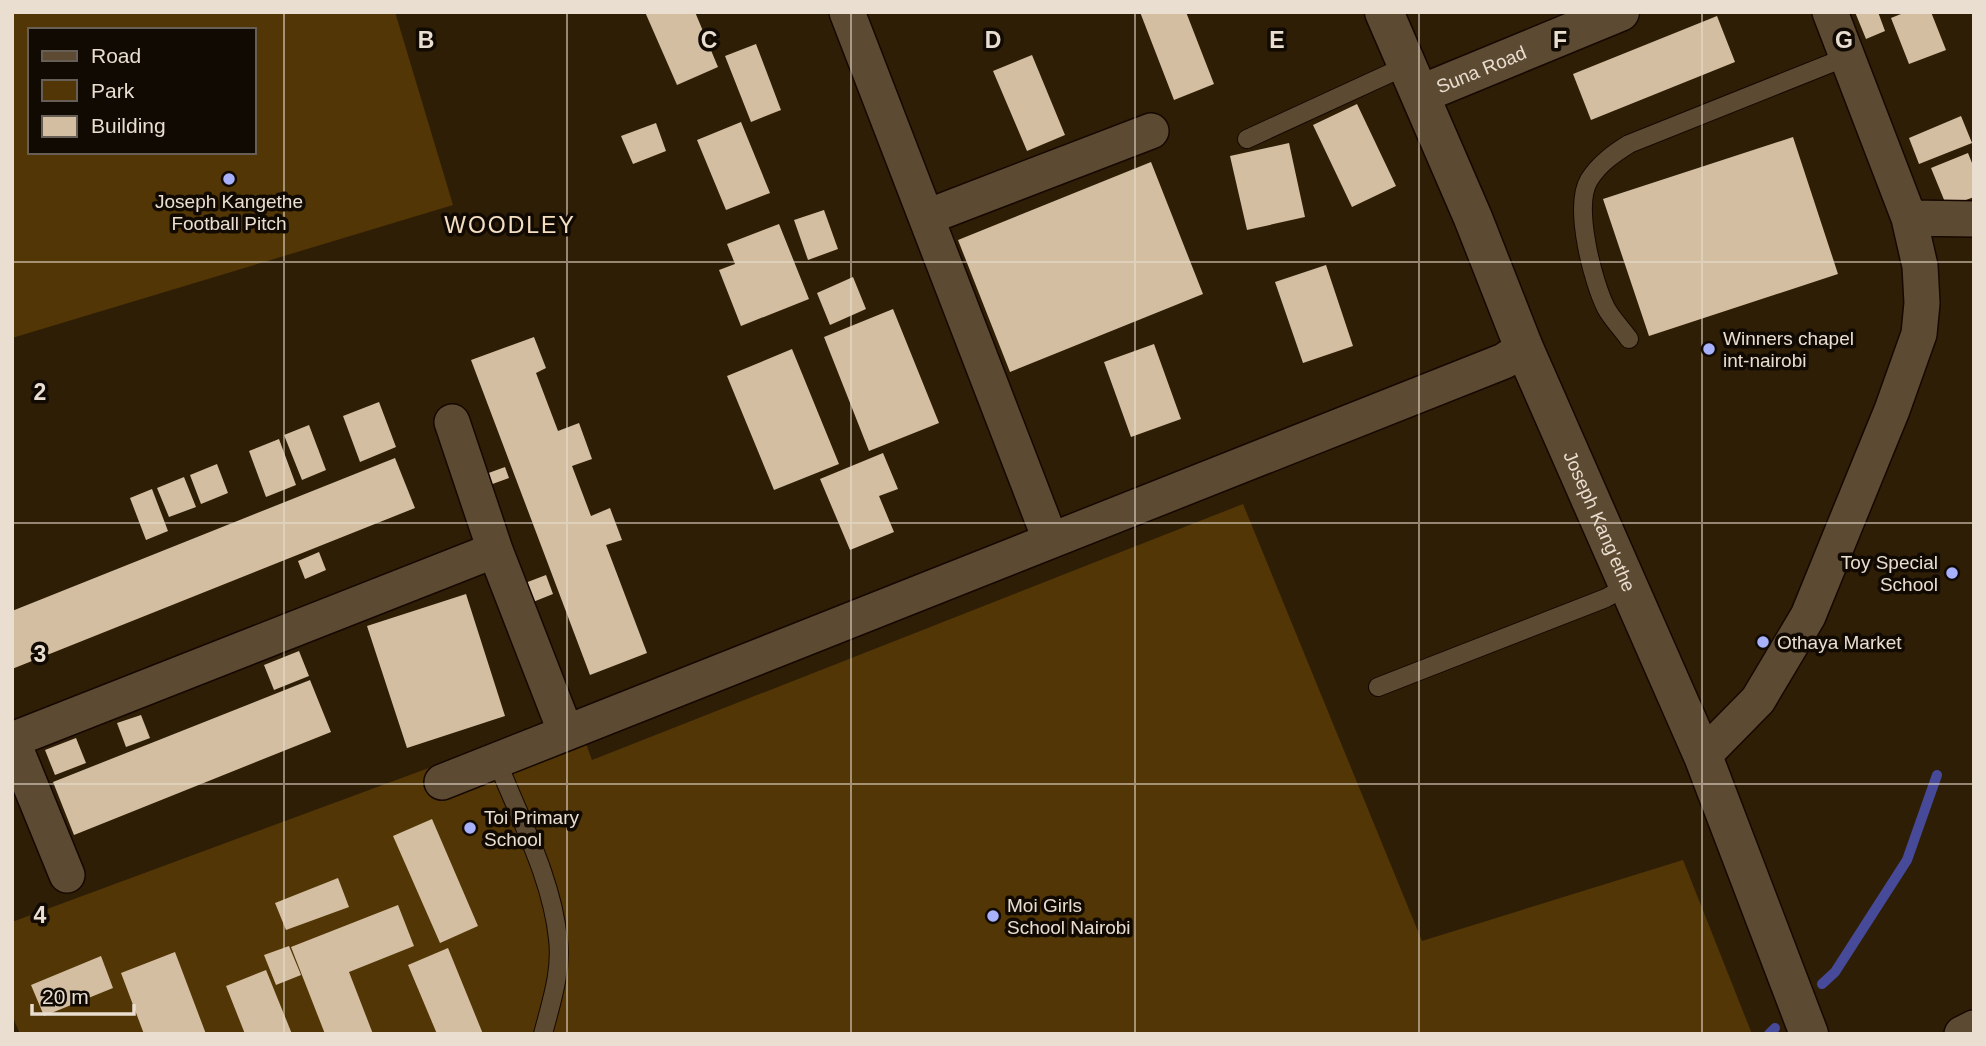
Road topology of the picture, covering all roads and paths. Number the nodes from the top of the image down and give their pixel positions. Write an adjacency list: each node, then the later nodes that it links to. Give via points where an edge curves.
1 (848, 12): 9 (street)
2 (1384, 12): 6 (street, Joseph Kang'ethe)
3 (1619, 12): 6 (street, Suna Road)
4 (1830, 12): 5 (street)
5 (1849, 56): 10 (street); 12 (lane, via 1629,144 1606,159 1588,182 1583,199 1584,228 1592,269 1606,309)
6 (1414, 79): 8 (lane); 13 (street, Joseph Kang'ethe)
7 (1152, 131): 9 (street)
8 (1247, 139)
9 (928, 217): 15 (street)
10 (1909, 218): 11 (street); 21 (street, via 1920,266 1922,303 1919,334 1892,410 1808,615 1758,700)
11 (1974, 219)
12 (1629, 339)
13 (1524, 348): 15 (street, via 1504,361); 17 (street, Joseph Kang'ethe)
14 (452, 422): 16 (street)
15 (1050, 539): 19 (street)
16 (495, 550): 19 (street); 20 (street)
17 (1627, 586): 18 (lane); 21 (street, Joseph Kang'ethe)
18 (1378, 687)
19 (566, 733): 22 (street)
20 (12, 740): 24 (street)
21 (1703, 756): 27 (street, Joseph Kang'ethe)
22 (496, 761): 23 (street); 26 (lane, via 545,884 559,940 557,977)
23 (442, 782)
24 (68, 875)
25 (1974, 1028): 28 (street)
26 (542, 1034)
27 (1809, 1034)
28 (1962, 1034)

